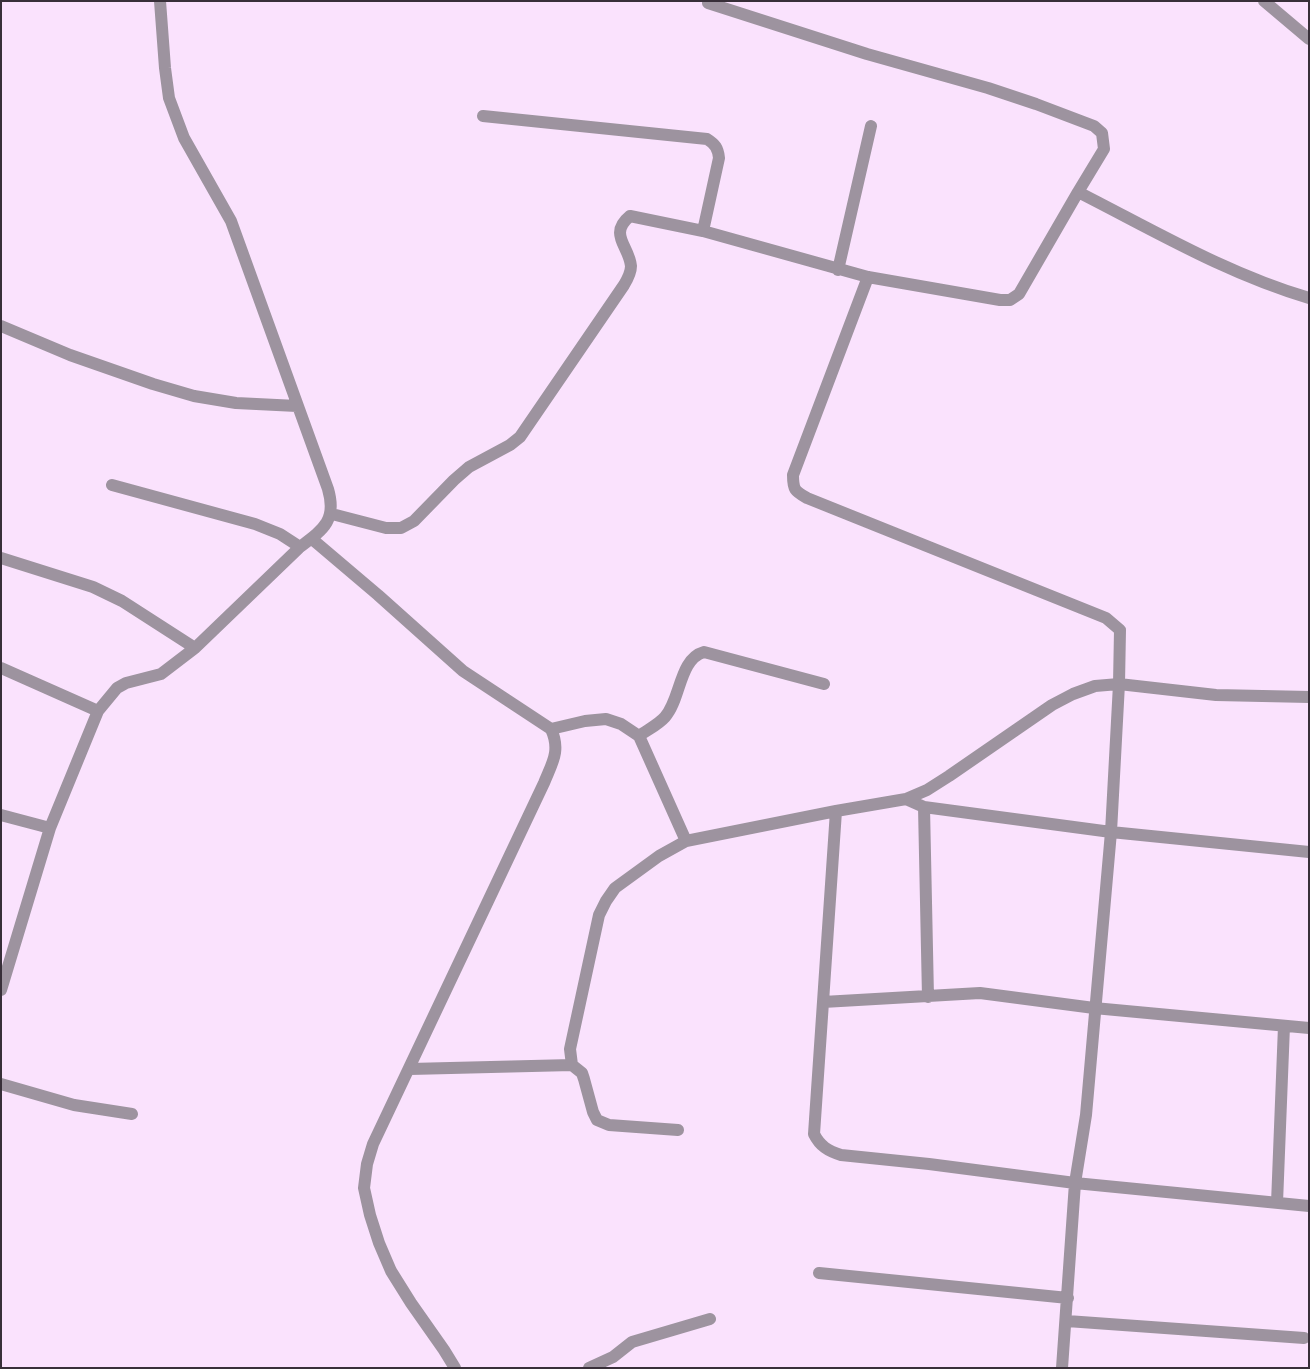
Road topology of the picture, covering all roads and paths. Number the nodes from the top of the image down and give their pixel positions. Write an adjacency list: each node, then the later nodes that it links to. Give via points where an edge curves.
1 (160, 1): 13 (street, via 169,98 184,138 231,221)
2 (1264, 1): 4 (street)
3 (708, 3): 7 (street, via 867,54 988,88 1094,126 1102,133 1104,149)
4 (1309, 39)
5 (483, 116): 8 (street, via 707,139 718,149 718,158)
6 (871, 126): 9 (street)
7 (1078, 192): 10 (street, via 1019,294 1010,300); 11 (street, via 1209,260)
8 (703, 230): 9 (street); 15 (street, via 630,216 622,222 619,232 631,267 629,275 528,428 510,445 469,467 414,521 401,528 386,528)
9 (838, 270): 10 (street)
10 (868, 277): 22 (street, via 793,475 793,486 807,498 1106,618 1120,630)
11 (1309, 298)
12 (1, 326): 13 (street, via 79,358 194,396 236,403)
13 (297, 406): 15 (street, via 328,489)
14 (112, 485): 17 (street, via 255,524)
15 (332, 514): 16 (street)
16 (312, 538): 17 (street); 25 (street, via 463,671)
17 (300, 547): 19 (street)
18 (1, 558): 19 (street, via 93,588 122,601)
19 (195, 648): 24 (street, via 161,674 117,688)
20 (1, 668): 24 (street)
21 (824, 684): 26 (street, via 704,652 692,658 687,666 674,704 665,718)
22 (1119, 684): 23 (street, via 1216,695); 27 (street, via 1095,686 1052,705 928,790); 32 (street)
23 (1309, 697)
24 (98, 711): 31 (street)
25 (551, 729): 26 (street, via 606,719); 42 (street, via 556,740 556,752 544,783)
26 (639, 736): 33 (street)
27 (906, 799): 28 (street); 29 (street)
28 (924, 807): 32 (street); 36 (street)
29 (836, 811): 33 (street); 37 (street)
30 (1, 815): 31 (street)
31 (50, 828): 35 (street)
32 (1111, 832): 34 (street); 38 (street)
33 (686, 841): 41 (street, via 615,888 606,900 599,916 573,1033)
34 (1309, 852)
35 (1, 990)
36 (928, 997): 37 (street); 38 (street, via 980,994)
37 (823, 1002): 46 (street, via 814,1134 818,1143 828,1151)
38 (1094, 1008): 39 (street); 46 (street, via 1086,1115)
39 (1284, 1026): 40 (street); 47 (street)
40 (1309, 1028)
41 (572, 1065): 42 (street); 45 (street, via 582,1073 597,1120 609,1125)
42 (410, 1069): 54 (street, via 373,1144 364,1188 370,1215 391,1271)
43 (1, 1084): 44 (street, via 74,1105)
44 (132, 1114)
45 (678, 1130)
46 (1075, 1183): 47 (street); 50 (street)
47 (1277, 1203): 48 (street)
48 (1309, 1206)
49 (819, 1273): 50 (street)
50 (1068, 1298): 52 (street)
51 (710, 1319): 55 (street, via 632,1342 613,1357)
52 (1066, 1321): 53 (street); 56 (street)
53 (1304, 1338)
54 (455, 1368)
55 (588, 1368)
56 (1062, 1368)

